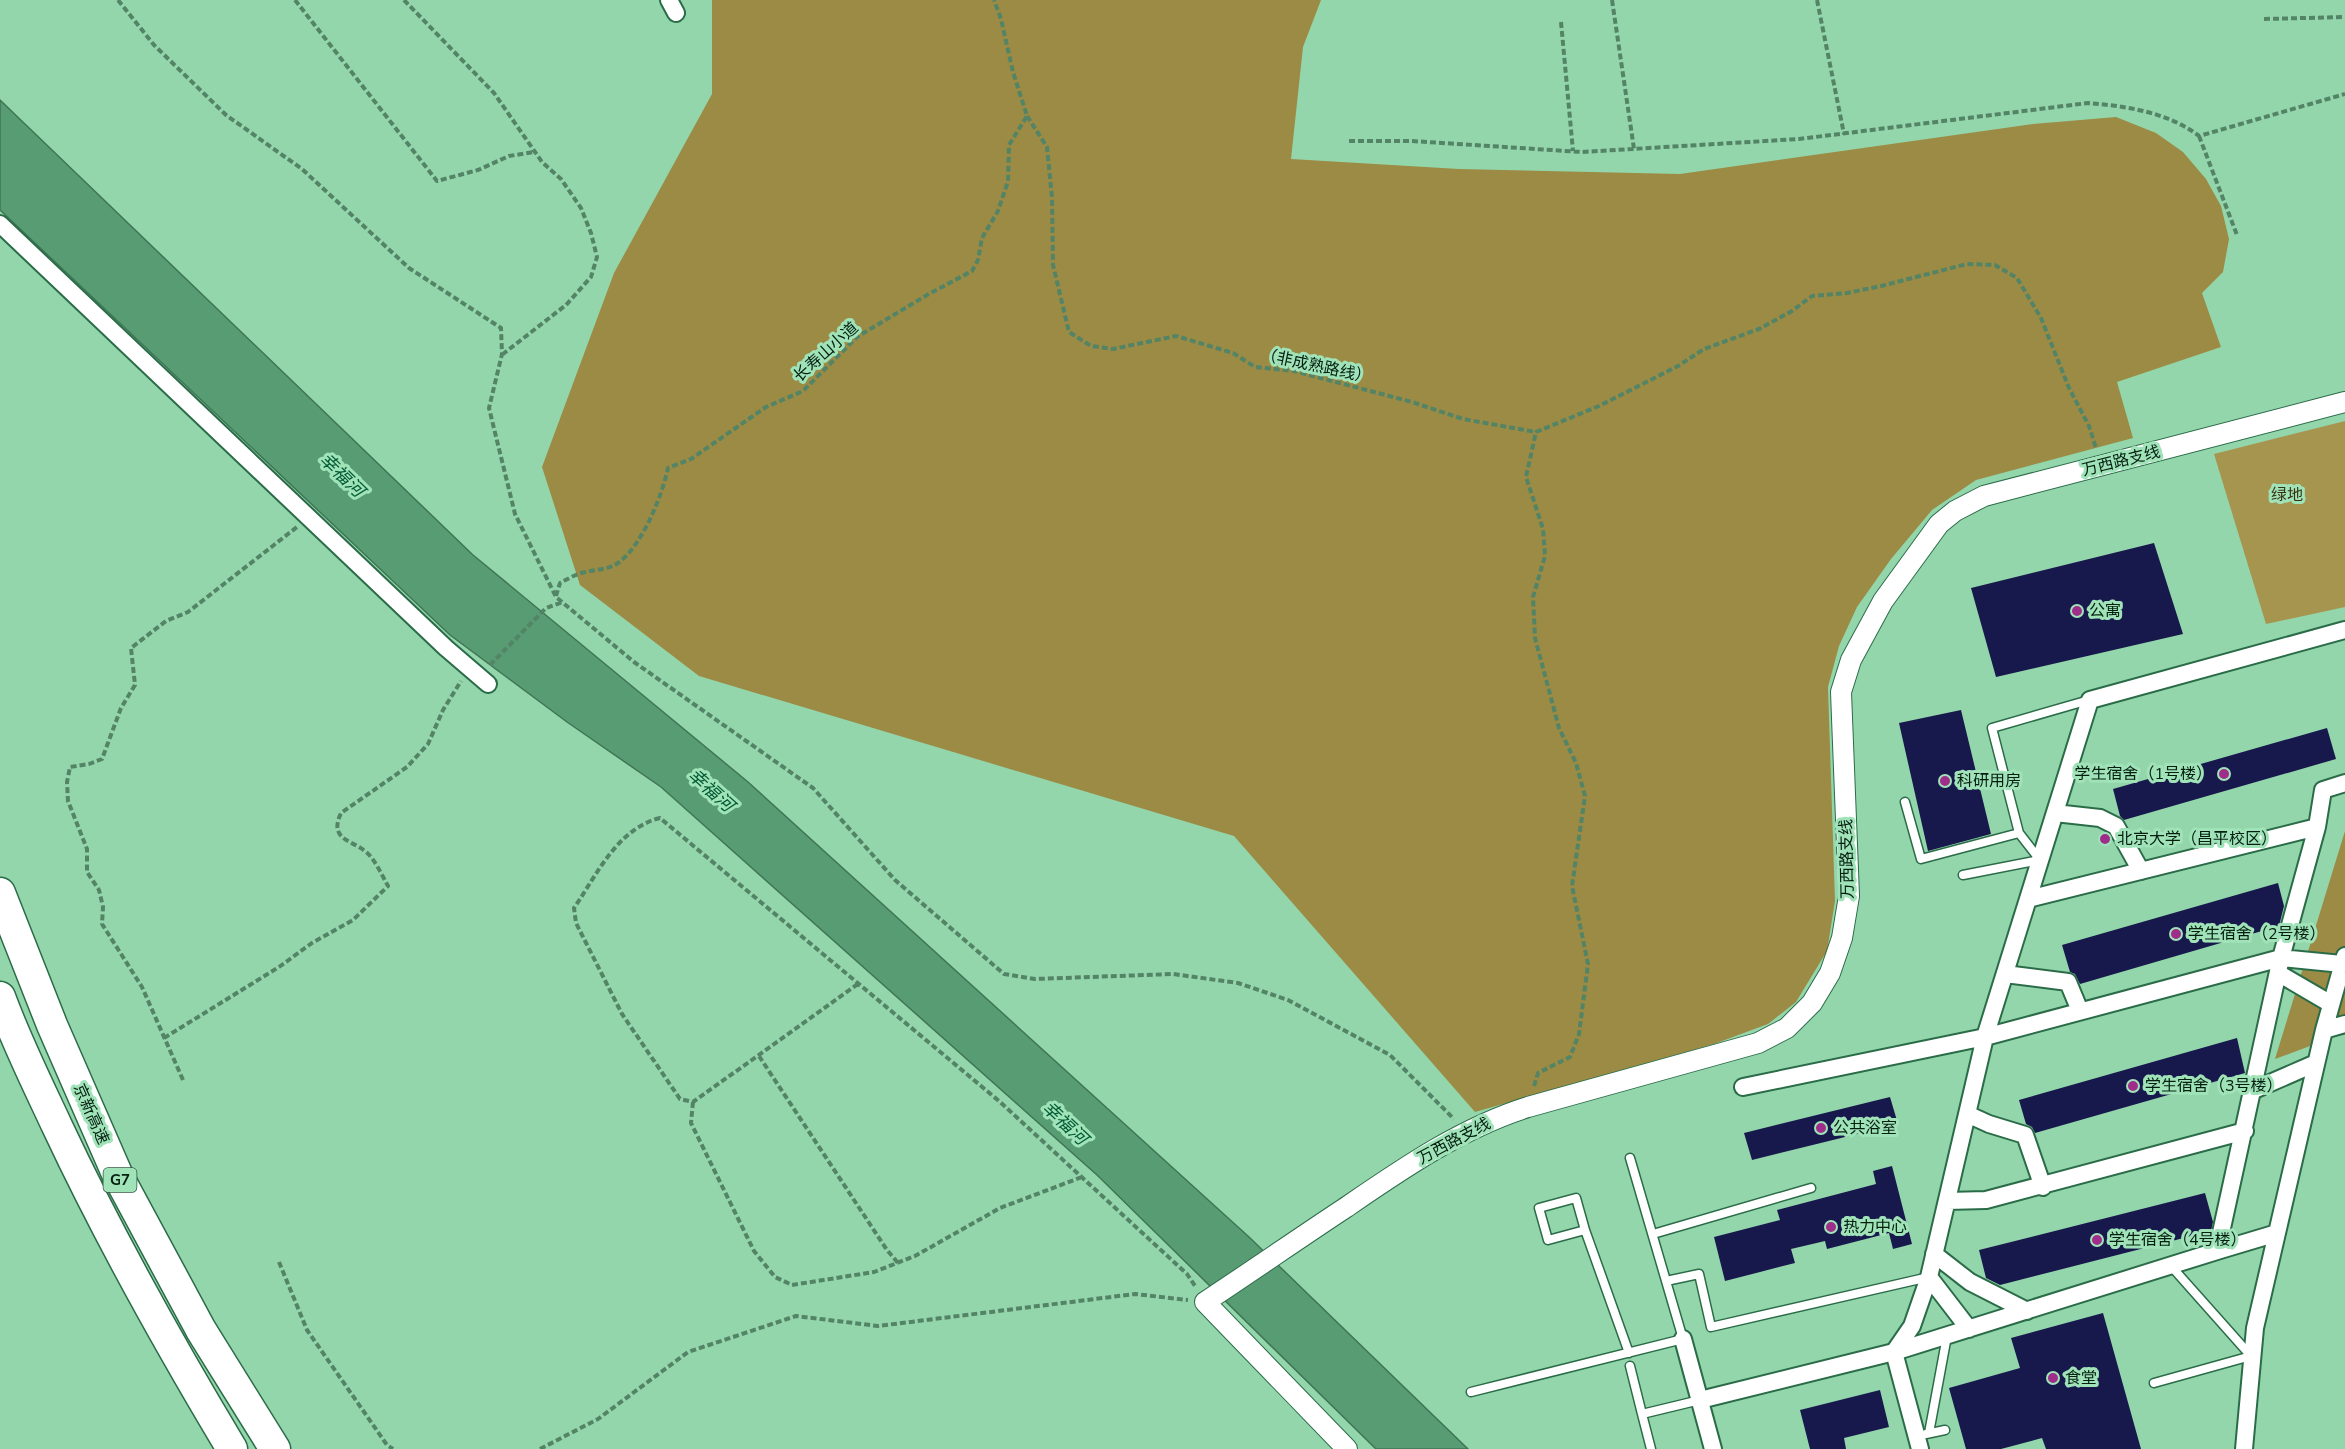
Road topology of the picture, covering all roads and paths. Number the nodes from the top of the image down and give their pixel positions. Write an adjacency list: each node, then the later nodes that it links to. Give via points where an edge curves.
1 (118, 0): 20 (path, via 154,45 226,115 302,169 409,268 501,328)
2 (295, 0): 17 (path, via 437,181 478,170 509,156)
3 (404, 0): 17 (path, via 494,93)
4 (994, 0): 11 (path)
5 (1612, 0): 15 (path)
6 (1817, 0): 12 (path)
7 (2345, 17): 8 (path)
8 (2264, 19)
9 (1561, 22): 16 (path)
10 (2345, 94): 13 (path)
11 (1028, 116): 22 (path, （非成熟路线）, via 1047,147 1053,266 1069,332 1091,346 1113,349 1176,336 1233,353 1255,367 1294,371 1463,419); 25 (path, 长寿山小道, via 1009,145 1008,181 972,271 857,337 802,391 765,407 691,459 668,468 647,524 630,550 617,564 560,583)
12 (1844, 134): 13 (path, via 2088,103 2129,107 2189,128); 15 (path)
13 (2199, 136): 19 (path)
14 (1349, 141): 16 (path)
15 (1634, 149): 16 (path)
16 (1573, 151)
17 (535, 152): 20 (path, via 581,208 597,257 591,277 566,305)
18 (0, 224): 24 (street)
19 (2237, 235)
20 (502, 354): 25 (path, via 489,408 515,514)
21 (2345, 402): 23 (street, 万西路支线)
22 (1536, 432): 23 (path, via 1599,406 1704,349 1759,329 1812,296 1881,286 1967,264 1995,265 2017,278 2041,318 2089,426); 57 (path, via 1526,477 1543,529 1545,556 1533,597 1535,638 1559,728 1576,764 1585,796 1572,886 1588,964 1579,1034 1570,1057 1538,1073)
23 (2102, 466): 57 (street, 万西路支线, via 1984,496 1955,511 1924,543 1883,601 1861,641 1841,692 1849,896 1842,938 1830,973 1812,1004 1787,1028 1758,1043)
24 (309, 518): 28 (street); 50 (path, via 188,612 166,621 131,648 135,685 121,708 102,759 70,767 68,801 87,849 87,872 99,890 102,924 142,987)
25 (556, 597): 26 (path)
26 (563, 602): 28 (path, via 546,608); 60 (path, via 634,662 813,788 895,880 1004,974 1035,979 1173,975 1238,983 1288,1000 1390,1055)
27 (2345, 630): 29 (street)
28 (479, 676): 50 (path, via 443,710 428,744 407,767 341,813 337,822 344,841 360,846 388,886 352,920)
29 (2090, 700): 32 (street); 34 (lane, via 1992,728)
30 (2345, 783): 33 (street, via 2323,790)
31 (1905, 801): 34 (lane, via 1921,859)
32 (2055, 813): 35 (street); 36 (street, via 2100,818 2116,826)
33 (2317, 826): 36 (street); 41 (street)
34 (2019, 833): 35 (lane)
35 (2040, 860): 37 (lane); 39 (street)
36 (2141, 872): 39 (street)
37 (1963, 875)
38 (0, 892): 93 (highway, 京新高速 / G7, via 52,1025 118,1176 201,1330)
39 (2028, 899): 42 (street)
40 (2344, 960): 41 (street); 45 (street)
41 (2280, 966): 45 (street); 46 (street); 55 (street)
42 (2005, 974): 46 (street, via 2068,982); 49 (street)
43 (858, 984): 51 (path); 56 (path, via 660,818 643,822 618,842 574,908 576,924 622,1014 680,1100); 62 (path, via 999,1101)
44 (0, 997): 92 (highway, G7, via 89,1194 165,1337)
45 (2331, 1004): 48 (street)
46 (2080, 1011): 49 (street)
47 (2345, 1024): 48 (street)
48 (2324, 1030): 52 (street)
49 (1985, 1036): 54 (street); 58 (street)
50 (164, 1038): 53 (path)
51 (759, 1056): 56 (path); 72 (path)
52 (2316, 1063): 55 (street); 67 (street)
53 (183, 1080)
54 (1743, 1087)
55 (2254, 1090): 59 (street)
56 (693, 1102): 72 (path, via 690,1123 754,1251 775,1277 792,1285 874,1272)
57 (1528, 1107): 60 (street, 万西路支线)
58 (1967, 1114): 63 (street, via 2025,1135); 65 (street)
59 (2245, 1131): 63 (street); 69 (street)
60 (1467, 1132): 76 (street, 万西路支线, via 1400,1171)
61 (1630, 1158): 68 (lane)
62 (1082, 1177): 72 (path, via 999,1208); 76 (path, via 1187,1274)
63 (2043, 1187): 65 (street, via 1986,1200)
64 (1811, 1188): 68 (lane)
65 (1947, 1201): 70 (street)
66 (1585, 1230): 66 (lane, via 1548,1240 1539,1208 1576,1198); 82 (lane)
67 (2277, 1233): 69 (street); 83 (street)
68 (1653, 1234): 75 (lane)
69 (2217, 1251): 73 (street)
70 (1934, 1254): 74 (street); 77 (street, via 1970,1282)
71 (279, 1262): 94 (path, via 307,1330)
72 (898, 1263)
73 (2171, 1266): 77 (street); 83 (lane)
74 (1929, 1277): 75 (lane, via 1711,1327 1699,1274); 78 (street); 81 (street, via 1912,1326)
75 (1666, 1281): 80 (lane)
76 (1206, 1302): 95 (path, via 1135,1294 878,1326 796,1316 688,1352 598,1419); 96 (street)
77 (2027, 1311): 78 (street)
78 (1969, 1329): 79 (street)
79 (1947, 1336): 81 (street); 90 (lane)
80 (1683, 1339): 82 (lane); 87 (street)
81 (1894, 1352): 87 (street); 90 (street)
82 (1629, 1353): 86 (lane)
83 (2251, 1356): 85 (lane); 98 (street)
84 (1630, 1366): 88 (lane)
85 (2154, 1383)
86 (1471, 1392)
87 (1700, 1400): 88 (lane); 97 (street)
88 (1642, 1414): 91 (lane)
89 (1945, 1430): 90 (lane)
90 (1922, 1439)
91 (1649, 1448)
92 (232, 1449)
93 (275, 1449)
94 (393, 1449)
95 (540, 1449)
96 (1347, 1449)
97 (1713, 1449)
98 (2244, 1449)

